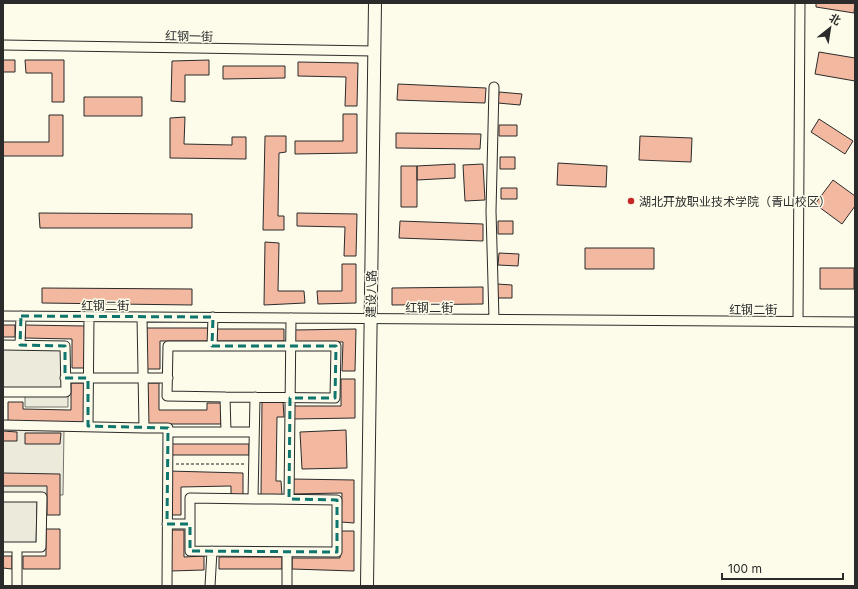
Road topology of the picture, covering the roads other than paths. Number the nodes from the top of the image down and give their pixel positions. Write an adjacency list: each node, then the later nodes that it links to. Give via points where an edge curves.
1 (375, 3): 4 (main road, 建设八路)
2 (800, 3): 14 (street)
3 (3, 45): 4 (street, 红钢一街)
4 (374, 50): 12 (main road, 建设八路)
5 (494, 86): 13 (street, via 491,211)
6 (3, 316): 7 (street, 红钢二街)
7 (21, 316): 8 (street, 红钢二街); 17 (street)
8 (89, 317): 9 (street, 红钢二街); 21 (street)
9 (142, 317): 10 (street, 红钢二街); 22 (street)
10 (213, 317): 11 (street, 红钢二街); 18 (street)
11 (290, 318): 12 (street, 红钢二街); 19 (street)
12 (370, 319): 13 (street, 红钢二街); 47 (main road, 建设八路)
13 (494, 319): 14 (street, 红钢二街)
14 (798, 321): 15 (street, 红钢二街)
15 (855, 322)
16 (3, 345): 17 (street)
17 (20, 345): 20 (street, via 65,346)
18 (212, 346): 19 (street); 23 (street, via 168,346)
19 (290, 346): 27 (street); 27 (street, via 336,346 335,398)
20 (66, 378): 21 (street); 24 (street, via 66,392)
21 (88, 378): 22 (street); 29 (street)
22 (143, 378): 23 (street); 30 (street)
23 (168, 378): 25 (street, via 167,396)
24 (3, 392)
25 (225, 397): 26 (street); 32 (street)
26 (255, 397): 27 (street); 33 (street)
27 (290, 398): 36 (street)
28 (3, 425): 29 (street)
29 (88, 426): 30 (street)
30 (144, 428): 31 (street, via 168,428)
31 (168, 432): 32 (street); 37 (street)
32 (226, 432): 33 (street)
33 (254, 432): 35 (street)
34 (3, 497): 40 (street, via 42,497 41,547)
35 (253, 499): 36 (street); 38 (street, via 190,498)
36 (289, 499): 42 (street, via 337,500 337,552)
37 (168, 524): 38 (street); 44 (street)
38 (190, 524): 41 (street, via 190,551)
39 (3, 547): 40 (street)
40 (17, 547): 43 (street)
41 (212, 551): 42 (street); 45 (street)
42 (287, 552): 46 (street)
43 (17, 586)
44 (168, 586)
45 (210, 586)
46 (287, 586)
47 (367, 586)

